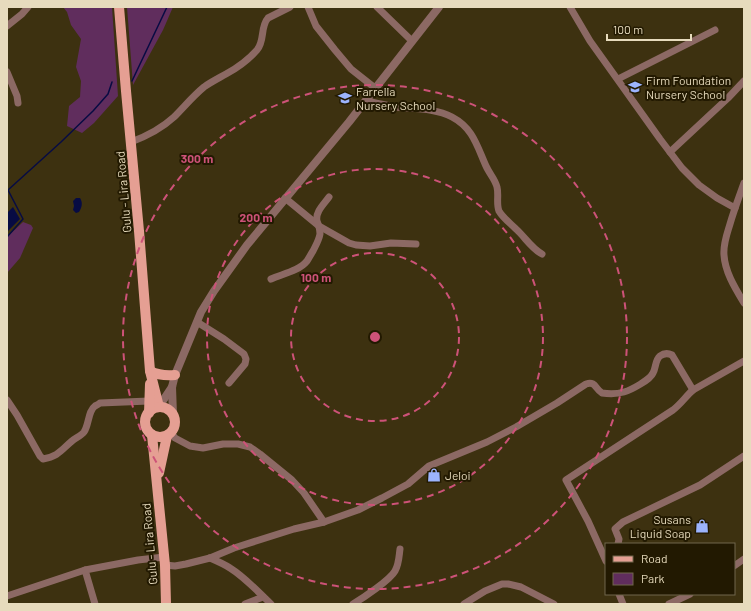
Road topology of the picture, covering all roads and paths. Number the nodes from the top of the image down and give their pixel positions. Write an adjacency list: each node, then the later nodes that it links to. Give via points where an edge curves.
1 (28, 7): 8 (street)
2 (119, 7): 17 (main road, Gulu - Lira Road)
3 (290, 7): 17 (street, via 268,18 264,24 260,46 247,59 203,88 162,127)
4 (308, 7): 14 (street, via 316,26 334,50 351,69)
5 (377, 7): 10 (street)
6 (439, 7): 10 (street)
7 (570, 7): 12 (street, via 590,41)
8 (7, 26)
9 (715, 30): 12 (street)
10 (412, 41): 14 (street)
11 (7, 72): 16 (street)
12 (618, 79): 18 (street)
13 (744, 81): 18 (street)
14 (375, 88): 15 (street)
15 (366, 101): 20 (street); 25 (street, via 435,112 454,118 464,126 474,139 496,183 499,210 535,250)
16 (18, 103)
17 (131, 142): 30 (main road, Gulu - Lira Road)
18 (670, 152): 22 (street, via 699,185)
19 (744, 183): 22 (street)
20 (285, 198): 23 (street); 28 (street, via 239,256 211,296)
21 (329, 198): 23 (street, via 317,216)
22 (735, 208): 27 (street, via 725,241 724,255 726,267)
23 (319, 226): 24 (street, via 356,245); 26 (street, via 318,242 306,262)
24 (416, 244)
25 (542, 254)
26 (271, 279)
27 (744, 303)
28 (197, 322): 31 (street); 32 (street, via 244,354 245,364)
29 (744, 361): 34 (street)
30 (150, 373): 31 (main road); 36 (main road); 37 (main road)
31 (175, 375): 33 (street)
32 (229, 383)
33 (172, 387): 37 (street); 39 (street)
34 (693, 390): 44 (street, via 672,355 667,353 658,359 652,376 627,391 602,393 594,384 586,384 516,427 429,466 408,484 382,498); 47 (street, via 679,406 566,480)
35 (7, 400): 36 (street, via 44,459 58,454 72,440 84,433 94,406)
36 (149, 401): 38 (main road)
37 (159, 407): 38 (main road); 39 (main road, via 165,408)
38 (149, 413): 41 (main road, via 145,422)
39 (173, 415): 40 (main road, via 174,429)
40 (169, 434): 41 (main road, via 160,437); 43 (main road); 44 (street, via 190,446 203,448 238,444 250,447 292,480)
41 (152, 435): 43 (main road, Gulu - Lira Road)
42 (744, 456): 45 (street, via 700,485 623,522 615,529)
43 (157, 483): 50 (main road, Gulu - Lira Road)
44 (324, 522): 48 (street, via 294,529)
45 (618, 543)
46 (400, 549): 60 (street, via 393,574)
47 (604, 552)
48 (210, 558): 50 (street, via 175,566); 55 (street, via 245,578)
49 (744, 560): 51 (street)
50 (164, 561): 52 (street, via 138,560); 57 (main road, Gulu - Lira Road)
51 (735, 565)
52 (86, 570): 54 (street); 56 (street)
53 (688, 595): 63 (street)
54 (7, 596)
55 (263, 596): 58 (street); 59 (street)
56 (95, 604)
57 (166, 604)
58 (245, 604)
59 (272, 604)
60 (353, 604)
61 (464, 604): 62 (street, via 502,584 521,587)
62 (554, 604)
63 (669, 604)

